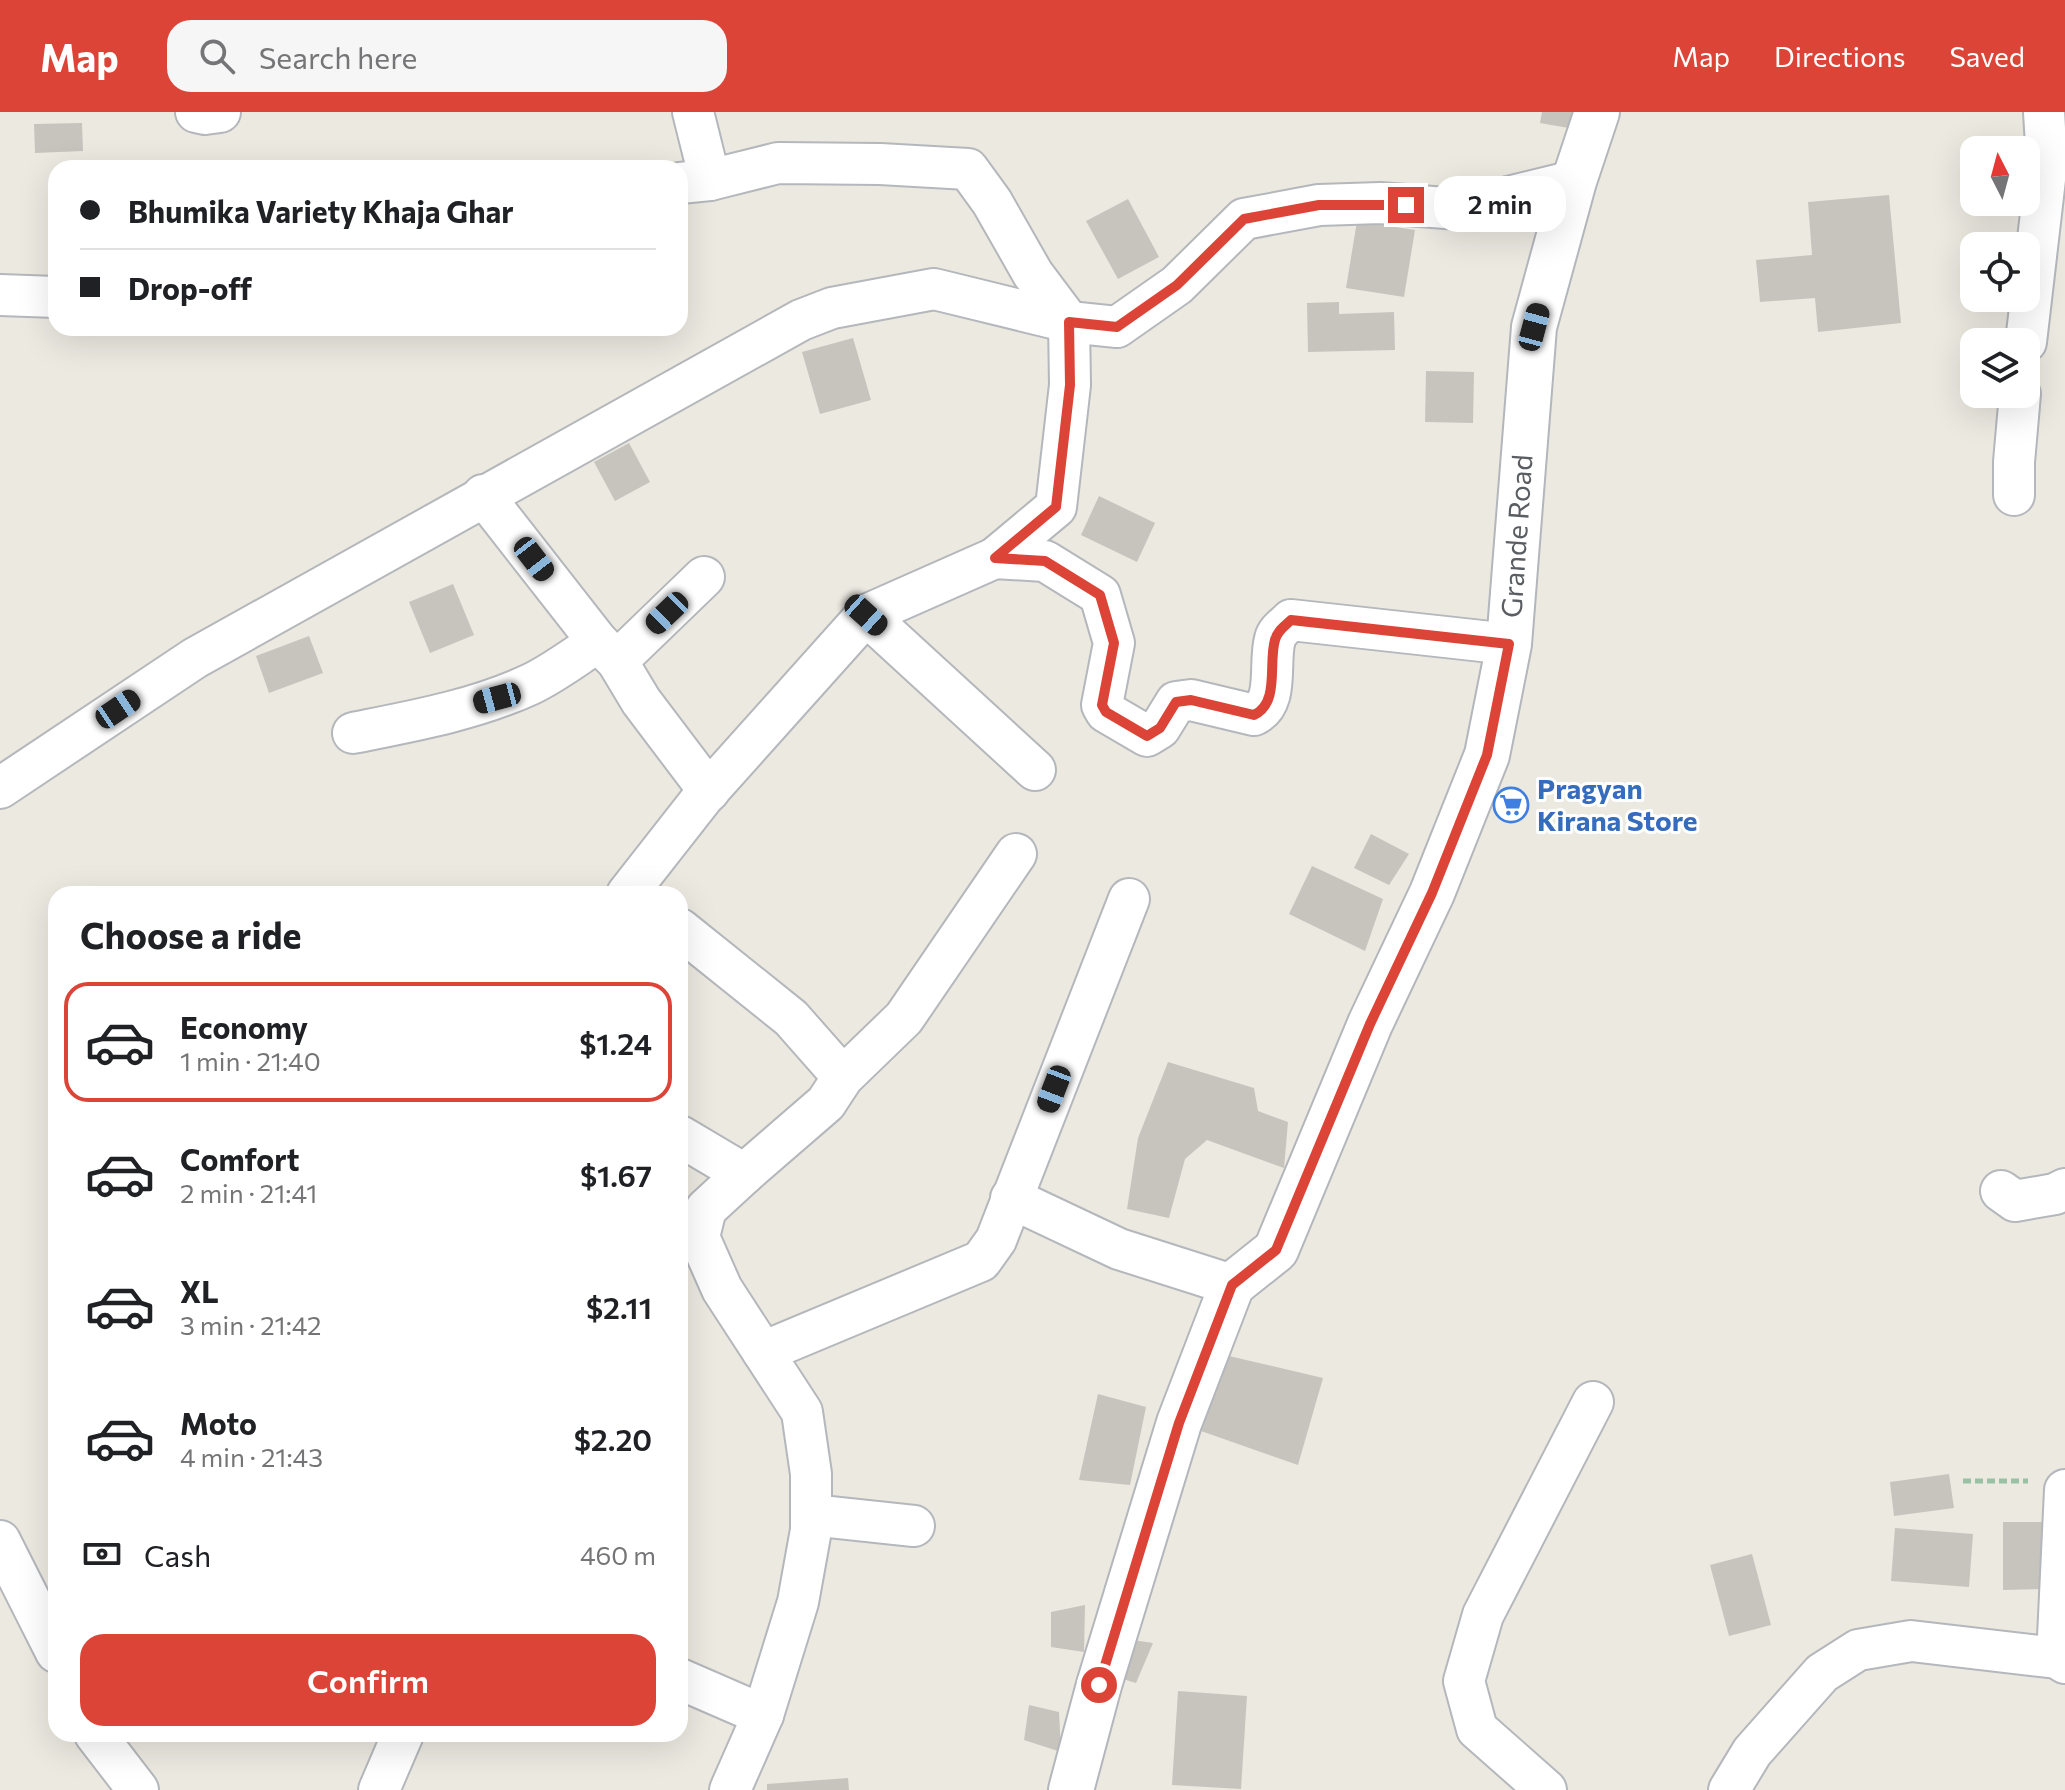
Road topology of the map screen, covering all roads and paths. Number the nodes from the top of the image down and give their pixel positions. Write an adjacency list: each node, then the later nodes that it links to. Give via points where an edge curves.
1 (196, 112): 2 (street)
2 (220, 112)
3 (693, 112): 6 (street)
4 (1597, 112): 7 (street, Grande Road)
5 (2044, 112): 11 (street, via 2047,162)
6 (695, 181): 10 (street, via 778,163 968,169)
7 (1574, 181): 10 (street, via 1459,209 1319,205 1244,219 1177,285 1117,327); 18 (street, Grande Road, via 1534,327)
8 (0, 295): 9 (street)
9 (48, 297)
10 (1069, 322): 13 (street, via 934,289 832,308 801,320); 15 (street, via 1070,385 1056,507)
11 (2028, 328)
12 (2019, 408): 14 (street)
13 (483, 495): 19 (street); 22 (street, via 195,658)
14 (2014, 495)
15 (995, 558): 17 (street); 18 (street, via 1045,561 1100,595 1114,643 1102,705 1147,736 1160,728 1176,702 1191,700 1254,715 1264,711 1275,638 1291,620)
16 (704, 577): 19 (street)
17 (866, 615): 21 (street); 23 (street)
18 (1509, 644): 34 (street, Grande Road, via 1487,755 1432,893 1370,1024 1276,1250)
19 (608, 652): 20 (street, via 497,698); 23 (street)
20 (353, 733)
21 (1035, 770)
22 (0, 788)
23 (709, 791): 25 (street)
24 (1016, 854): 28 (street, via 904,1018)
25 (633, 886)
26 (1129, 899): 33 (street)
27 (688, 935): 28 (street, via 791,1018)
28 (843, 1077): 30 (street, via 826,1103)
29 (688, 1141): 30 (street)
30 (744, 1174): 35 (street, via 706,1209 699,1237 722,1289)
31 (2065, 1189): 32 (street, via 2015,1201)
32 (2001, 1191)
33 (1011, 1198): 34 (street, via 1119,1249); 35 (street, via 996,1240 981,1261)
34 (1232, 1285): 51 (street, via 1179,1423)
35 (763, 1352): 39 (street, via 802,1412)
36 (1593, 1402): 52 (street, via 1483,1615 1464,1681 1477,1729)
37 (1963, 1481): 38 (path)
38 (2050, 1486): 43 (street)
39 (811, 1515): 40 (street); 45 (street, via 798,1602)
40 (914, 1526)
41 (0, 1541): 42 (street)
42 (48, 1636)
43 (2061, 1661): 53 (street, via 1911,1641 1858,1650 1822,1673 1752,1752)
44 (688, 1682): 45 (street)
45 (763, 1715): 50 (street)
46 (101, 1742): 48 (street)
47 (400, 1742): 49 (street)
48 (138, 1790)
49 (379, 1790)
50 (730, 1790)
51 (1071, 1790)
52 (1546, 1790)
53 (1729, 1790)

